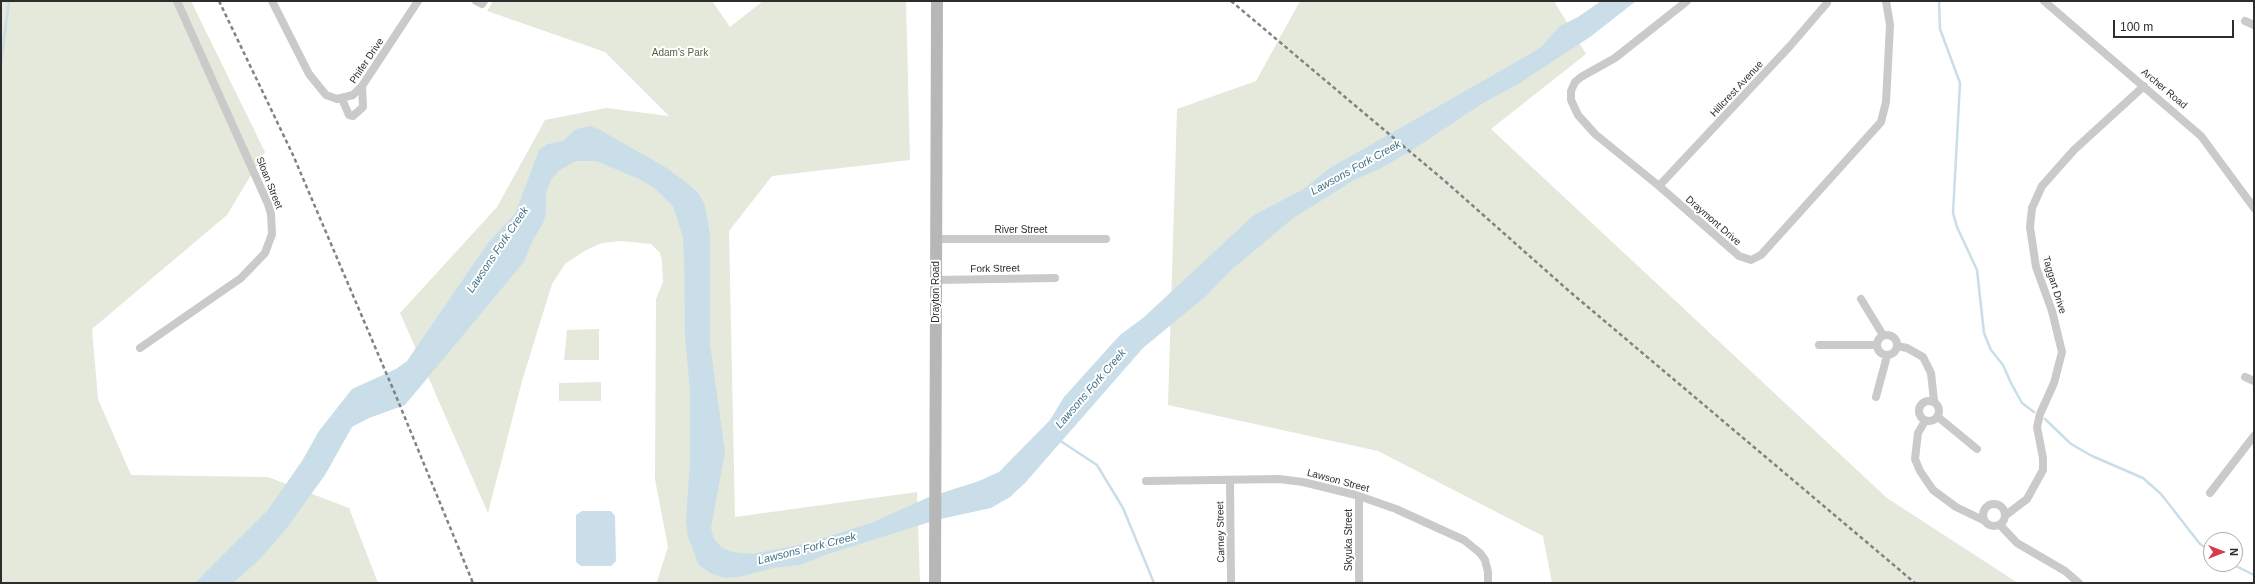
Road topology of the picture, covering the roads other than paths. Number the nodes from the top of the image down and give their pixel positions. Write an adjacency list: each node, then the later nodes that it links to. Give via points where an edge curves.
1 (177, 1): 25 (street, Sloan Street, via 268,204 272,234 265,253 241,278)
2 (418, 1): 11 (street, Phifer Drive)
3 (937, 1): 16 (main road, Drayton Road)
4 (1687, 1): 14 (street, Draymont Drive, via 1615,58 1581,77 1571,91 1572,104 1585,124)
5 (1886, 1): 14 (street, Draymont Drive, via 1890,25 1886,102 1881,122 1758,257 1746,260 1739,256)
6 (2044, 1): 12 (street, Archer Road)
7 (273, 2): 13 (street, via 316,84 330,97)
8 (1827, 3): 14 (street, Hillcrest Avenue)
9 (2245, 21): 10 (street)
10 (2254, 25)
11 (362, 86): 13 (street, Phifer Drive, via 353,95); 13 (street, via 363,107 353,116 349,115)
12 (2144, 86): 15 (street, Archer Road, via 2201,136); 39 (street, Taggart Drive, via 2074,150 2042,186 2032,208 2030,227 2036,267 2052,311 2062,352 2054,383 2037,427 2043,470 2027,499)
13 (342, 99)
14 (1659, 186)
15 (2254, 208)
16 (936, 239): 17 (street, River Street); 19 (main road, Drayton Road)
17 (1106, 239)
18 (1055, 278): 19 (street, Fork Street)
19 (936, 280): 42 (main road, Drayton Road)
20 (1861, 299): 21 (street)
21 (1883, 335): 23 (street); 24 (street, via 1894,338)
22 (1819, 345): 23 (street)
23 (1876, 345): 26 (street, via 1879,353)
24 (1897, 346): 26 (street, via 1894,353); 30 (street, via 1907,348 1923,357 1931,373)
25 (140, 348)
26 (1887, 356): 29 (street)
27 (2245, 377): 28 (street)
28 (2254, 381)
29 (1876, 397)
30 (1934, 401): 31 (street, via 1940,411); 32 (street, via 1922,403 1918,411)
31 (1938, 417): 32 (street); 34 (street)
32 (1925, 421): 40 (street, via 1918,433 1916,459 1920,471 1933,490 1956,507)
33 (2254, 436): 37 (street)
34 (1977, 449)
35 (1230, 480): 36 (street, Lawson Street); 38 (street, Lawson Street, via 1254,478 1297,481); 43 (street, Carney Street)
36 (1146, 481)
37 (2210, 493)
38 (1359, 497): 44 (street, Skyuka Street); 45 (street, Lawson Street, via 1396,509 1464,540 1485,560)
39 (2006, 515): 40 (street, via 2003,507 1994,503 1986,507); 41 (street, via 2003,524)
40 (1984, 520): 41 (street, via 1993,527)
41 (2000, 524): 46 (street, via 2016,543 2065,571)
42 (934, 583)
43 (1231, 583)
44 (1359, 583)
45 (1488, 583)
46 (2078, 583)

